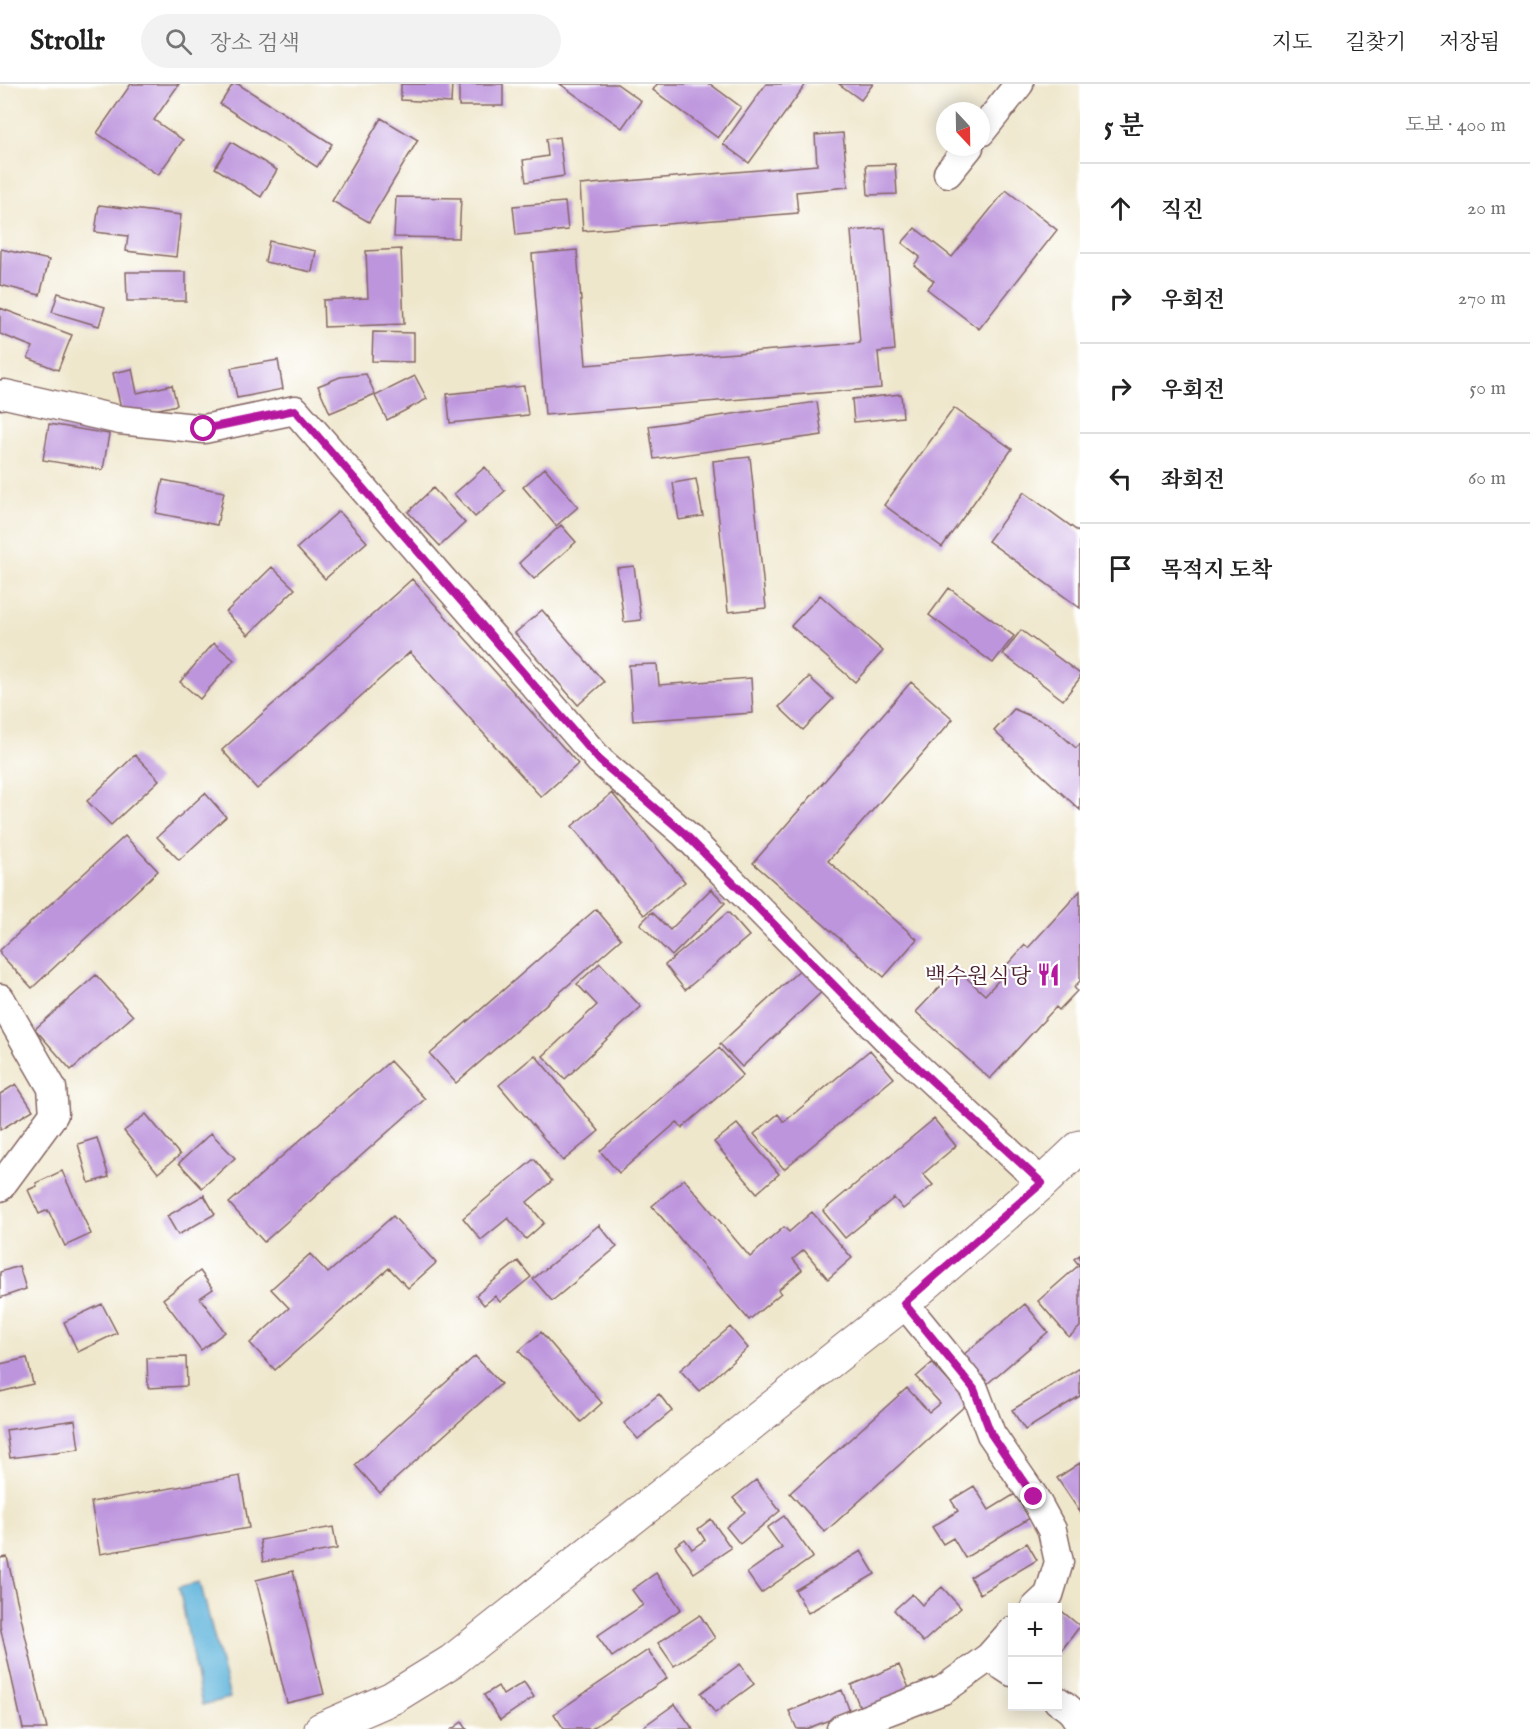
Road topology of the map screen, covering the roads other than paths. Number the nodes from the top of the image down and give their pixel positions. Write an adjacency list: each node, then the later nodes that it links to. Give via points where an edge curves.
1 (1019, 84): 2 (street)
2 (990, 121)
3 (962, 156): 4 (street)
4 (948, 173)
5 (0, 396): 8 (street, via 120,420 204,429 295,410 600,761 685,834 887,1039)
6 (0, 998): 9 (street, via 52,1088 54,1114)
7 (1080, 1147): 8 (main road)
8 (1042, 1183): 10 (main road)
9 (0, 1186)
10 (904, 1303): 11 (street, via 974,1389 991,1434 1052,1530 1059,1562 1049,1595); 17 (main road, via 452,1661 392,1698)
11 (1040, 1603)
12 (1008, 1635): 13 (street)
13 (988, 1657): 14 (street); 18 (street, via 942,1690)
14 (1008, 1670)
15 (1062, 1703): 16 (street, via 1071,1709)
16 (1080, 1728)
17 (321, 1729)
18 (841, 1729)

